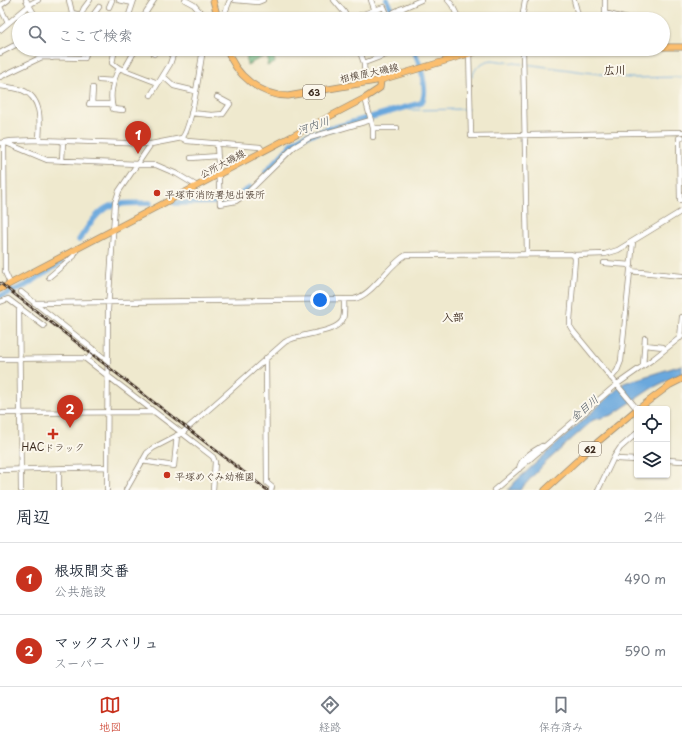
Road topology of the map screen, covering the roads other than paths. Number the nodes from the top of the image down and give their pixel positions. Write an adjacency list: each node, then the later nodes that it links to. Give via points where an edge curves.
1 (8, 0): 23 (street)
2 (26, 0): 22 (street)
3 (38, 0): 22 (street)
4 (69, 0): 29 (street)
5 (90, 0): 30 (street)
6 (112, 0): 24 (street)
7 (120, 0): 21 (street)
8 (154, 0): 32 (street)
9 (213, 0): 34 (main road)
10 (230, 0): 35 (street)
11 (234, 0): 12 (street)
12 (263, 0)
13 (334, 0): 36 (street)
14 (371, 0): 26 (street)
15 (421, 0): 25 (street)
16 (448, 0): 41 (street)
17 (526, 0): 42 (street)
18 (574, 0): 43 (street)
19 (605, 0): 44 (street)
20 (188, 1): 33 (street)
21 (133, 2): 31 (street)
22 (29, 5): 27 (street); 28 (street)
23 (0, 6): 46 (street)
24 (109, 7)
25 (400, 9): 39 (street); 40 (street)
26 (375, 10): 37 (street); 38 (street, via 384,7)
27 (21, 12)
28 (33, 12)
29 (72, 12)
30 (82, 12)
31 (130, 12)
32 (146, 12)
33 (201, 12)
34 (217, 12)
35 (223, 12)
36 (344, 12)
37 (369, 12)
38 (389, 12)
39 (395, 12)
40 (402, 12)
41 (455, 12)
42 (523, 12)
43 (577, 12)
44 (605, 12)
45 (12, 20): 46 (street)
46 (8, 23): 47 (street)
47 (0, 30)
48 (12, 47): 51 (street)
49 (670, 47): 50 (main road)
50 (682, 47)
51 (0, 53)
52 (85, 56): 63 (street)
53 (114, 56): 65 (street, via 112,63)
54 (130, 56): 66 (street)
55 (172, 56): 67 (street)
56 (202, 56): 76 (street)
57 (230, 56): 73 (main road, 相模原大磯線 / 63, via 244,77 261,89 280,96)
58 (362, 56): 64 (street)
59 (380, 56): 64 (street)
60 (456, 56): 70 (main road, 相模原大磯線 / 63, via 422,69)
61 (469, 56): 87 (street, via 471,136)
62 (523, 56): 87 (street)
63 (52, 58): 68 (street, via 42,57)
64 (364, 63): 73 (street)
65 (119, 68): 66 (street); 71 (street)
66 (124, 70): 72 (street)
67 (163, 76): 72 (street); 76 (street, via 174,86)
68 (0, 77)
69 (99, 80): 71 (street)
70 (381, 80): 73 (main road, 相模原大磯線 / 63); 79 (main road, 公所大磯線, via 380,88)
71 (113, 81): 80 (street)
72 (158, 82): 77 (street)
73 (365, 83)
74 (0, 86): 91 (street, via 23,90 37,104 40,118)
75 (93, 88): 80 (street, via 91,104)
76 (195, 91): 82 (street)
77 (151, 95)
78 (217, 97): 82 (street, via 230,104 222,114)
79 (365, 98): 83 (street); 96 (main road, 公所大磯線)
80 (111, 104): 81 (street, via 112,109)
81 (123, 110)
82 (191, 113): 90 (street)
83 (371, 119): 84 (street); 101 (street, via 300,143 236,201 220,204)
84 (373, 128): 85 (street); 89 (street)
85 (398, 128)
86 (682, 132): 87 (street)
87 (525, 135): 108 (street)
88 (682, 136): 103 (street, via 679,138)
89 (373, 137)
90 (182, 138): 94 (street, via 187,141); 95 (street)
91 (39, 140): 92 (street); 93 (street)
92 (63, 141): 95 (street); 99 (street)
93 (2, 143): 99 (street, via 42,158); 115 (street, via 5,272)
94 (217, 143): 96 (street, via 260,147); 97 (street)
95 (151, 144): 100 (street)
96 (263, 151): 101 (main road, 公所大磯線)
97 (218, 156): 98 (street); 101 (street)
98 (191, 158)
99 (62, 161): 100 (street)
100 (137, 165): 102 (street, via 156,165); 105 (street, via 119,191 114,209)
101 (219, 174): 102 (main road, 公所大磯線)
102 (197, 186): 105 (main road, 公所大磯線)
103 (682, 200)
104 (682, 211): 106 (street)
105 (114, 229): 107 (main road, 公所大磯線); 120 (street)
106 (633, 241): 109 (street, via 612,253); 111 (street)
107 (77, 248): 114 (street, via 74,256); 115 (main road, 公所大磯線)
108 (527, 254): 109 (street); 118 (street, via 406,256 396,262 363,296)
109 (574, 255): 137 (street, via 570,326)
110 (604, 263): 111 (street)
111 (631, 265): 112 (street)
112 (630, 271): 113 (street); 137 (street, via 621,361)
113 (682, 276)
114 (49, 277)
115 (10, 283): 116 (main road, 公所大磯線)
116 (0, 289)
117 (21, 292): 121 (street)
118 (344, 299): 120 (street); 130 (street, via 343,318 338,324 325,331 290,338)
119 (0, 302): 122 (street, via 8,299)
120 (109, 302): 121 (street); 134 (street)
121 (34, 303): 129 (street)
122 (19, 307): 124 (street); 132 (street)
123 (682, 317): 125 (street)
124 (44, 326)
125 (681, 337): 135 (street)
126 (645, 338): 127 (street)
127 (645, 345): 128 (street); 135 (street)
128 (663, 347)
129 (95, 350): 133 (street); 134 (street)
130 (266, 358): 147 (street); 164 (street, via 267,483 272,487)
131 (0, 359): 132 (street)
132 (20, 359): 133 (street); 146 (street)
133 (87, 360): 136 (street)
134 (108, 361): 136 (street)
135 (643, 366): 139 (street)
136 (108, 376): 142 (street); 143 (street)
137 (611, 378): 139 (street)
138 (682, 379): 141 (main road, 62)
139 (616, 385): 140 (street); 158 (street, via 548,444 530,454 520,464 519,469)
140 (634, 406)
141 (641, 406)
142 (107, 412): 143 (street); 146 (street); 154 (street)
143 (154, 412): 147 (street)
144 (634, 412): 167 (main road, 62)
145 (0, 413): 146 (street)
146 (20, 413): 155 (street)
147 (180, 434): 153 (street, via 153,448); 153 (street, via 174,466); 163 (street, via 213,458)
148 (634, 436): 149 (street)
149 (614, 457): 150 (street); 168 (street)
150 (634, 460)
151 (670, 460): 152 (street)
152 (682, 460)
153 (142, 461): 162 (street)
154 (106, 467): 156 (street); 161 (street)
155 (20, 469): 156 (street); 157 (street); 159 (street)
156 (59, 469): 160 (street)
157 (0, 470)
158 (498, 486): 165 (street); 166 (street)
159 (21, 490)
160 (59, 490)
161 (107, 490)
162 (126, 490)
163 (213, 490)
164 (271, 490)
165 (489, 490)
166 (494, 490)
167 (545, 490)
168 (598, 490)

